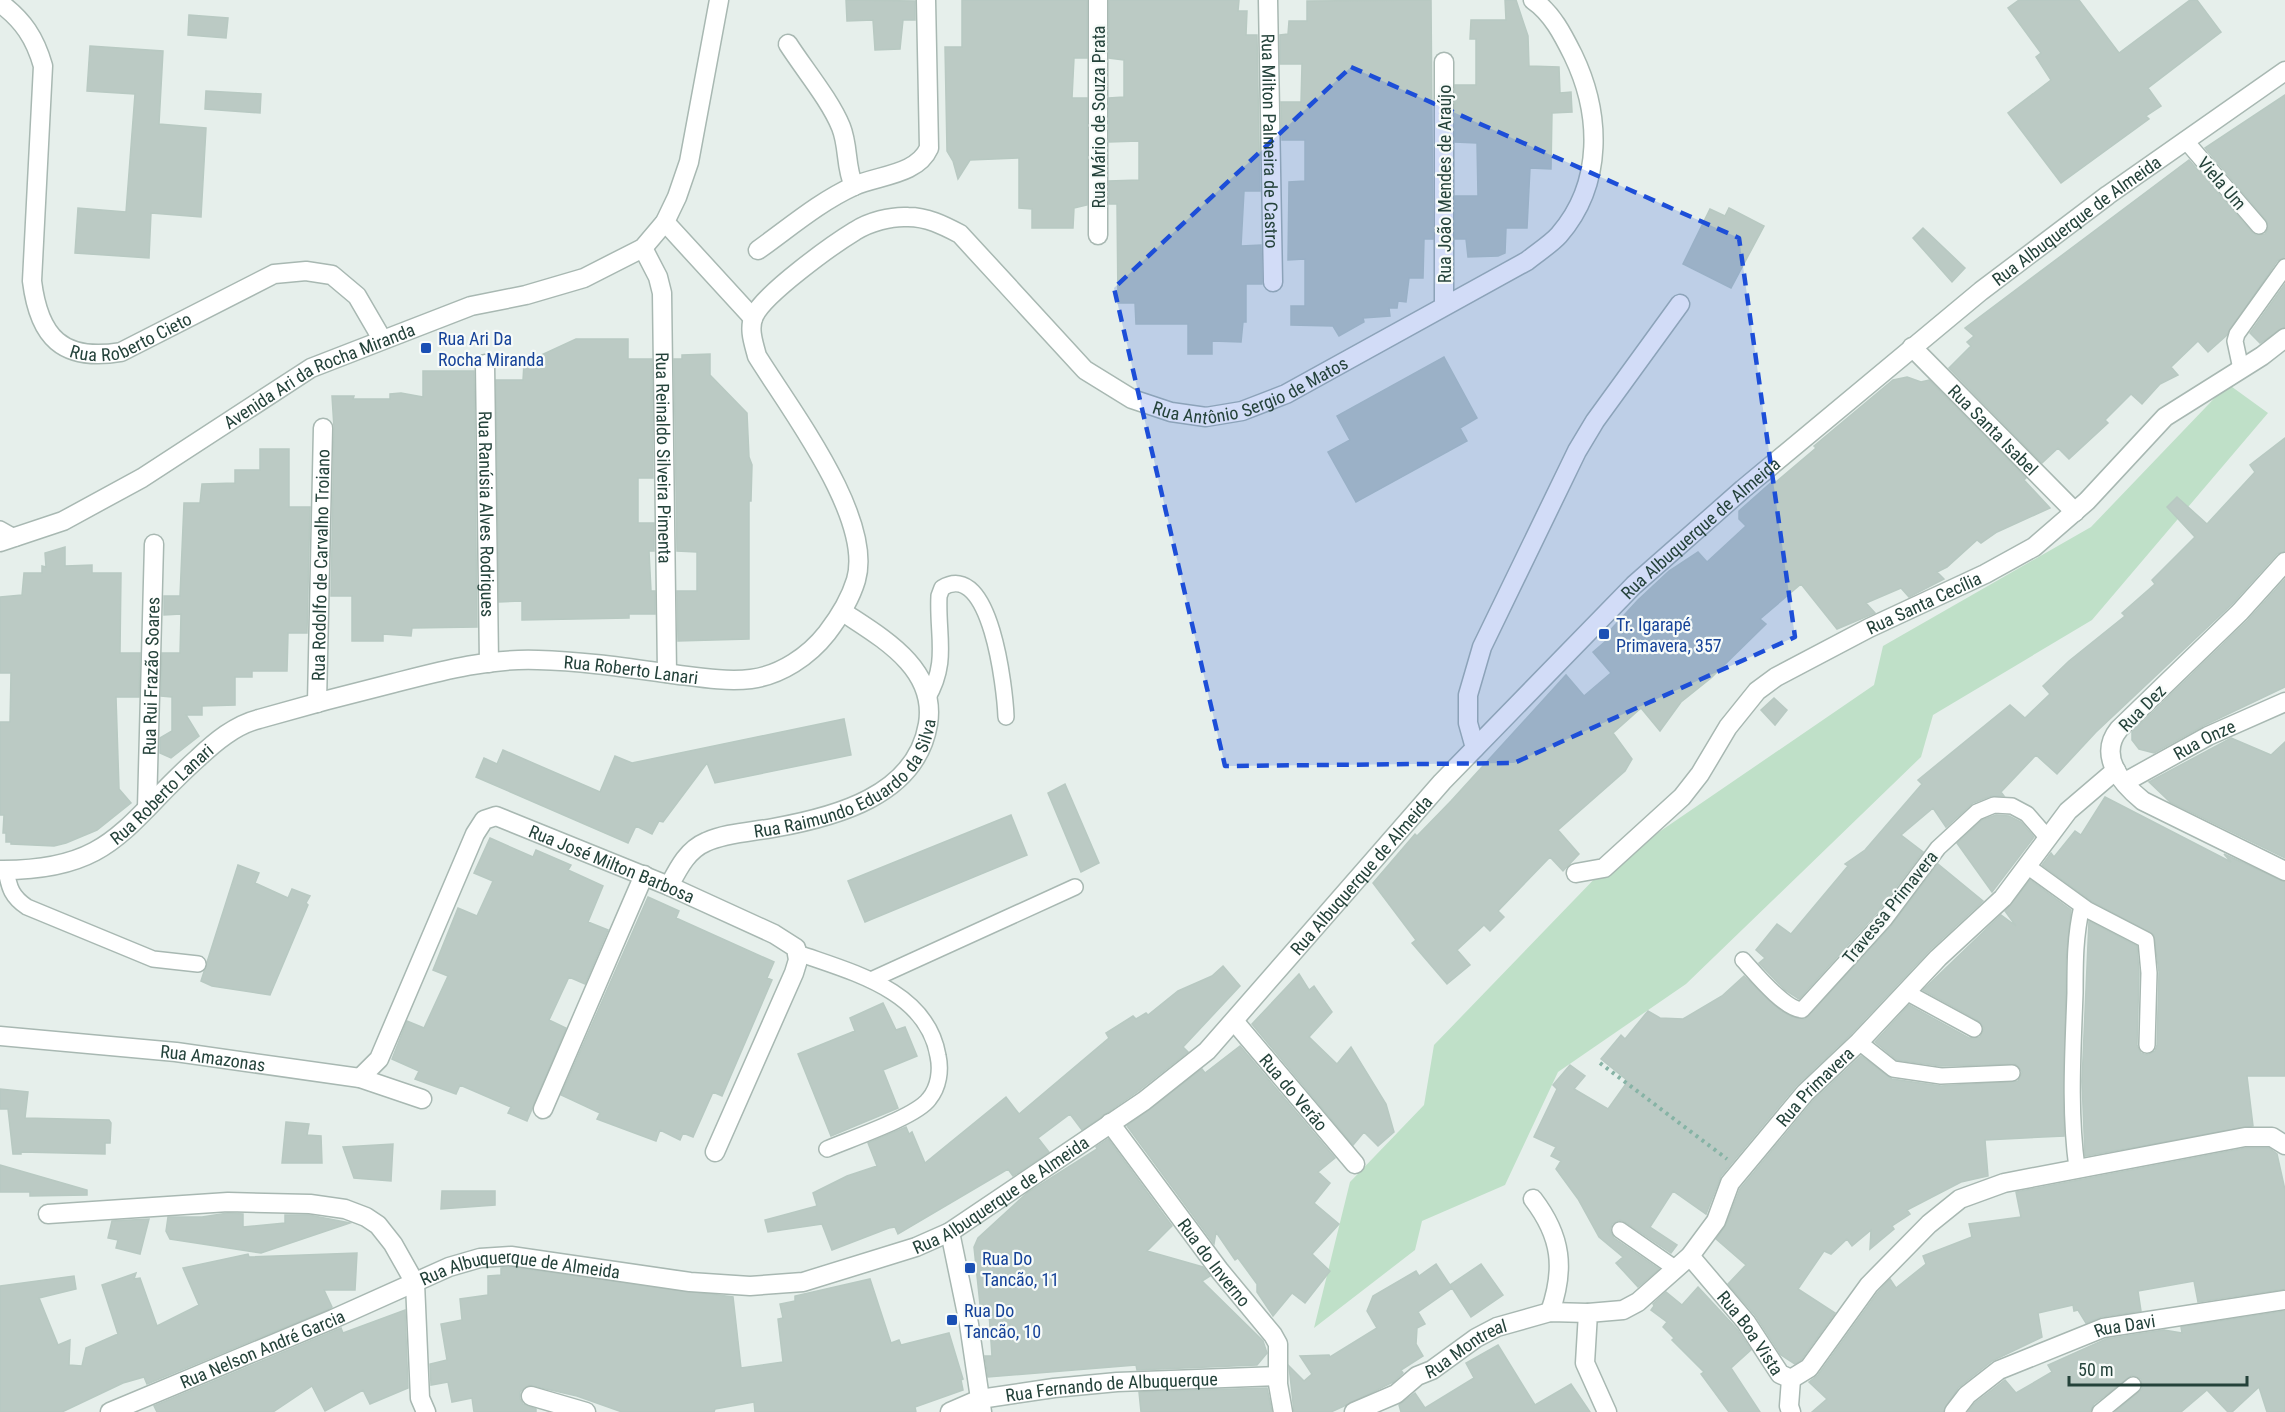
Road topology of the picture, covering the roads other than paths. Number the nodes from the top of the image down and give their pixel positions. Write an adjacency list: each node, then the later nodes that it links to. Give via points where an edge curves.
1 (719, 0): 12 (street, Avenida Ari da Rocha Miranda, via 689,162)
2 (926, 0): 11 (street, via 929,148 925,158 914,166)
3 (1098, 0): 14 (street, Rua Mário de Souza Prata)
4 (1268, 0): 18 (street, Rua Milton Palmeira de Castro)
5 (1533, 0): 20 (street, Rua Antônio Sergio de Matos, via 1562,33 1580,69 1595,141 1591,177 1559,235 1527,261)
6 (0, 3): 23 (street, Rua Roberto Cieto, via 17,16 36,41 43,66 32,281 36,311 49,334 71,352 97,356 121,352 274,274 306,271 332,275 357,296)
7 (788, 44): 11 (street, via 840,124 847,144 847,172)
8 (1444, 62): 20 (street, Rua João Mendes de Araújo)
9 (2285, 71): 10 (street, Rua Albuquerque de Almeida)
10 (2185, 140): 13 (lane, Viela Um); 24 (street, Rua Albuquerque de Almeida)
11 (854, 186): 16 (street)
12 (665, 222): 15 (street, Avenida Ari da Rocha Miranda); 21 (street)
13 (2259, 226)
14 (1098, 235)
15 (643, 248): 23 (street, Avenida Ari da Rocha Miranda, via 584,278 471,306); 35 (street, Rua Reinaldo Silveira Pimenta, via 662,293)
16 (758, 250)
17 (2285, 267): 26 (lane, via 2237,334)
18 (1273, 282)
19 (1680, 304): 40 (street, via 1576,451 1482,647 1468,695 1468,723)
20 (1444, 306): 21 (street, Rua Antônio Sergio de Matos, via 1286,394 1242,411 1206,417 1171,412 1132,399 1085,370 960,234 934,221 907,217 881,220 856,230 763,300)
21 (753, 318): 33 (street, Rua Roberto Lanari, via 757,356 836,484 858,543 857,578)
22 (2285, 338): 26 (street, Rua Santa Cecília)
23 (382, 339): 30 (street, Avenida Ari da Rocha Miranda, via 311,368 142,478 63,521)
24 (1912, 347): 28 (street, Rua Santa Isabel); 40 (street, Rua Albuquerque de Almeida, via 1634,585)
25 (485, 364): 34 (street, Rua Ranúsia Alves Rodrigues)
26 (2241, 369): 28 (street, Rua Santa Cecília, via 2165,417)
27 (323, 428): 38 (street, Rua Rodolfo de Carvalho Troiano)
28 (2075, 512): 47 (street, Rua Santa Cecília, via 2034,547 1776,677 1757,691 1728,728 1682,797 1604,868)
29 (0, 529): 30 (lane)
30 (8, 540)
31 (154, 544): 42 (street, Rua Rui Frazão Soares)
32 (2285, 562): 41 (street, Rua Dez, via 2240,612 2111,738 2112,765)
33 (843, 612): 35 (street, Rua Roberto Lanari, via 814,649 782,670 751,679); 36 (street, Rua Raimundo Eduardo da Silva, via 907,658)
34 (489, 663): 35 (street, Rua Roberto Lanari, via 538,660); 38 (street, Rua Roberto Lanari, via 447,669)
35 (668, 673)
36 (927, 699): 39 (lane, via 938,681 942,663 939,596 942,588 958,584 973,593 994,636 1005,689); 49 (street, Rua Raimundo Eduardo da Silva, via 923,748 895,783 830,815 706,842 684,860)
37 (2285, 702): 41 (street, Rua Onze)
38 (317, 703): 42 (street, Rua Roberto Lanari, via 250,721 216,741)
39 (1006, 717)
40 (1475, 748): 57 (street, Rua Albuquerque de Almeida)
41 (2120, 776): 43 (street, Rua Primavera, via 2068,810); 46 (street, via 2143,801)
42 (147, 808): 45 (street, Rua Roberto Lanari, via 124,833 97,852 64,865)
43 (2047, 837): 44 (street, Rua Primavera); 53 (lane, Travessa Primavera, via 2027,814 2012,806 1994,805 1977,812 1938,848 1884,920 1802,1010 1786,1003)
44 (2027, 866): 51 (lane); 56 (street, Rua Primavera, via 2003,898)
45 (3, 870): 54 (lane, via 16,899 39,913 153,959)
46 (2285, 872)
47 (1576, 873)
48 (644, 875): 49 (street, Rua José Milton Barbosa); 63 (street, Rua José Milton Barbosa, via 506,818 484,820 379,1059); 65 (street)
49 (669, 886): 52 (street, Rua José Milton Barbosa, via 788,941)
50 (1075, 887): 55 (lane)
51 (2082, 906): 61 (lane, via 2147,941); 71 (lane, via 2074,950 2072,1088)
52 (798, 953): 55 (lane); 69 (street, via 794,973)
53 (1743, 960)
54 (198, 964)
55 (871, 980): 68 (lane, via 904,1000 928,1027 940,1066 937,1085 929,1100 914,1112)
56 (1906, 992): 58 (lane); 60 (street, Rua Primavera)
57 (1234, 1021): 66 (street, Rua Albuquerque de Almeida, via 1179,1076); 70 (street, Rua do Verão)
58 (1974, 1029)
59 (0, 1036): 63 (street, Rua Amazonas, via 176,1052)
60 (1859, 1042): 62 (lane, via 1893,1069 1941,1076); 76 (street, Rua Primavera, via 1804,1092 1739,1173 1726,1190 1716,1221)
61 (2147, 1045)
62 (2012, 1072)
63 (360, 1078): 64 (street, Rua Amazonas)
64 (422, 1099)
65 (543, 1109)
66 (1110, 1123): 75 (street, Rua Albuquerque de Almeida); 82 (street, Rua do Inverno, via 1220,1271 1273,1335 1278,1344)
67 (2285, 1145): 71 (street, via 2272,1137 2245,1137)
68 (827, 1149)
69 (715, 1152)
70 (1355, 1164)
71 (2077, 1168): 83 (street, via 2004,1183 1960,1199 1869,1284 1809,1368)
72 (1533, 1199): 80 (street, via 1544,1215 1560,1260 1559,1287)
73 (48, 1214): 78 (street, via 228,1202 345,1209 378,1225)
74 (1620, 1230): 77 (lane)
75 (950, 1232): 78 (street, Rua Albuquerque de Almeida, via 803,1282 750,1286 690,1282 511,1256 480,1258); 86 (street)
76 (1690, 1256): 77 (street, Rua Primavera); 83 (street, Rua Boa Vista, via 1746,1322 1780,1374)
77 (1676, 1269): 81 (street, Rua Primavera, via 1623,1310)
78 (415, 1283): 87 (street, Rua Nelson André Garcia); 88 (street, Rua Albuquerque de Almeida, via 420,1398)
79 (2285, 1300): 95 (street, Rua Davi, via 2103,1328 1999,1370 1980,1383)
80 (1550, 1312): 81 (street, Rua Montreal); 92 (street, Rua Montreal, via 1486,1333 1417,1376 1396,1394)
81 (1588, 1313): 93 (street, via 1585,1363)
82 (1277, 1377): 86 (street, Rua Fernando de Albuquerque, via 1117,1382 1054,1388); 91 (street, Rua do Inverno)
83 (1791, 1379): 94 (street, Rua Boa Vista)
84 (2133, 1385): 96 (lane)
85 (531, 1396): 89 (street)
86 (981, 1405): 90 (street, Rua Fernando de Albuquerque)
87 (110, 1412)
88 (426, 1412)
89 (586, 1412)
90 (950, 1412)
91 (1283, 1412)
92 (1354, 1412)
93 (1607, 1412)
94 (1791, 1412)
95 (1954, 1412)
96 (2100, 1412)

